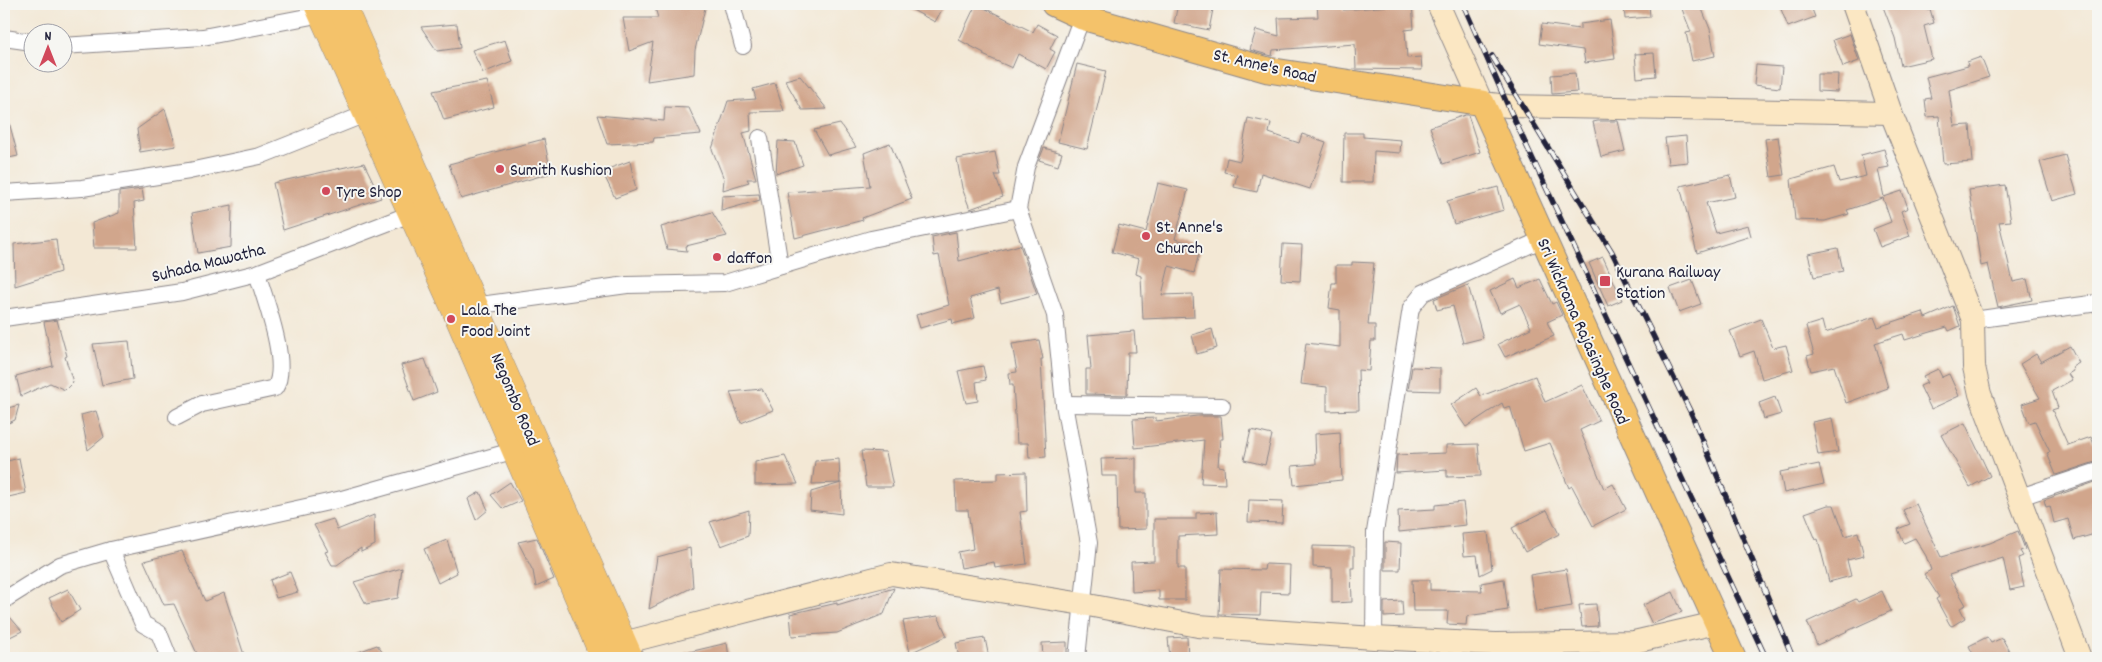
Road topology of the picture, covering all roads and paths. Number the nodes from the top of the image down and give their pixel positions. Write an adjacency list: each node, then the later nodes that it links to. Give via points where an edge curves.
1 (732, 4): 10 (street)
2 (1054, 4): 6 (main road, St. Anne's Road)
3 (1438, 4): 11 (street, Sri Wickrama Rajasinghe Road)
4 (1852, 4): 13 (street)
5 (327, 7): 9 (street, via 203,37); 12 (highway, Negombo Road); 22 (highway, Negombo Road)
6 (1082, 17): 11 (main road, St. Anne's Road, via 1268,70); 16 (street, via 1026,167)
7 (4, 38): 8 (street)
8 (22, 41)
9 (72, 45)
10 (743, 46)
11 (1482, 103): 13 (street); 18 (main road, Sri Wickrama Rajasinghe Road)
12 (368, 113): 15 (street, via 260,156 82,188); 17 (highway, Negombo Road)
13 (1891, 113): 24 (street)
14 (760, 138): 19 (street)
15 (4, 193)
16 (1018, 209): 19 (street, via 871,239); 25 (street, via 1055,315)
17 (413, 213): 20 (street, Suhada Mawatha); 22 (highway, Negombo Road)
18 (1543, 239): 34 (main road, Sri Wickrama Rajasinghe Road); 35 (street, via 1422,294 1411,308 1375,532)
19 (780, 266): 22 (street, via 725,283 627,285)
20 (257, 273): 23 (street, Suhada Mawatha, via 182,292); 27 (street, via 279,354 279,381 274,388 202,404)
21 (2098, 303): 24 (street)
22 (466, 307): 28 (highway, Negombo Road); 37 (highway, Negombo Road)
23 (4, 318)
24 (1973, 320): 30 (street, via 1974,367 1980,394)
25 (1064, 404): 26 (street); 33 (street, via 1088,542)
26 (1222, 406)
27 (177, 417)
28 (516, 450): 31 (street, via 342,499); 37 (highway, Negombo Road)
29 (2098, 471): 30 (street)
30 (2020, 497): 41 (street)
31 (111, 550): 32 (street, via 60,565); 38 (street, via 143,624 159,633)
32 (4, 600)
33 (1083, 604): 35 (street, via 1198,626); 37 (street, via 891,574); 39 (street)
34 (1716, 623): 36 (street, via 1634,642); 40 (main road, Sri Wickrama Rajasinghe Road)
35 (1374, 638): 36 (street)
36 (1495, 651)
37 (615, 653)
38 (169, 658)
39 (1077, 658)
40 (1733, 658)
41 (2080, 658)

